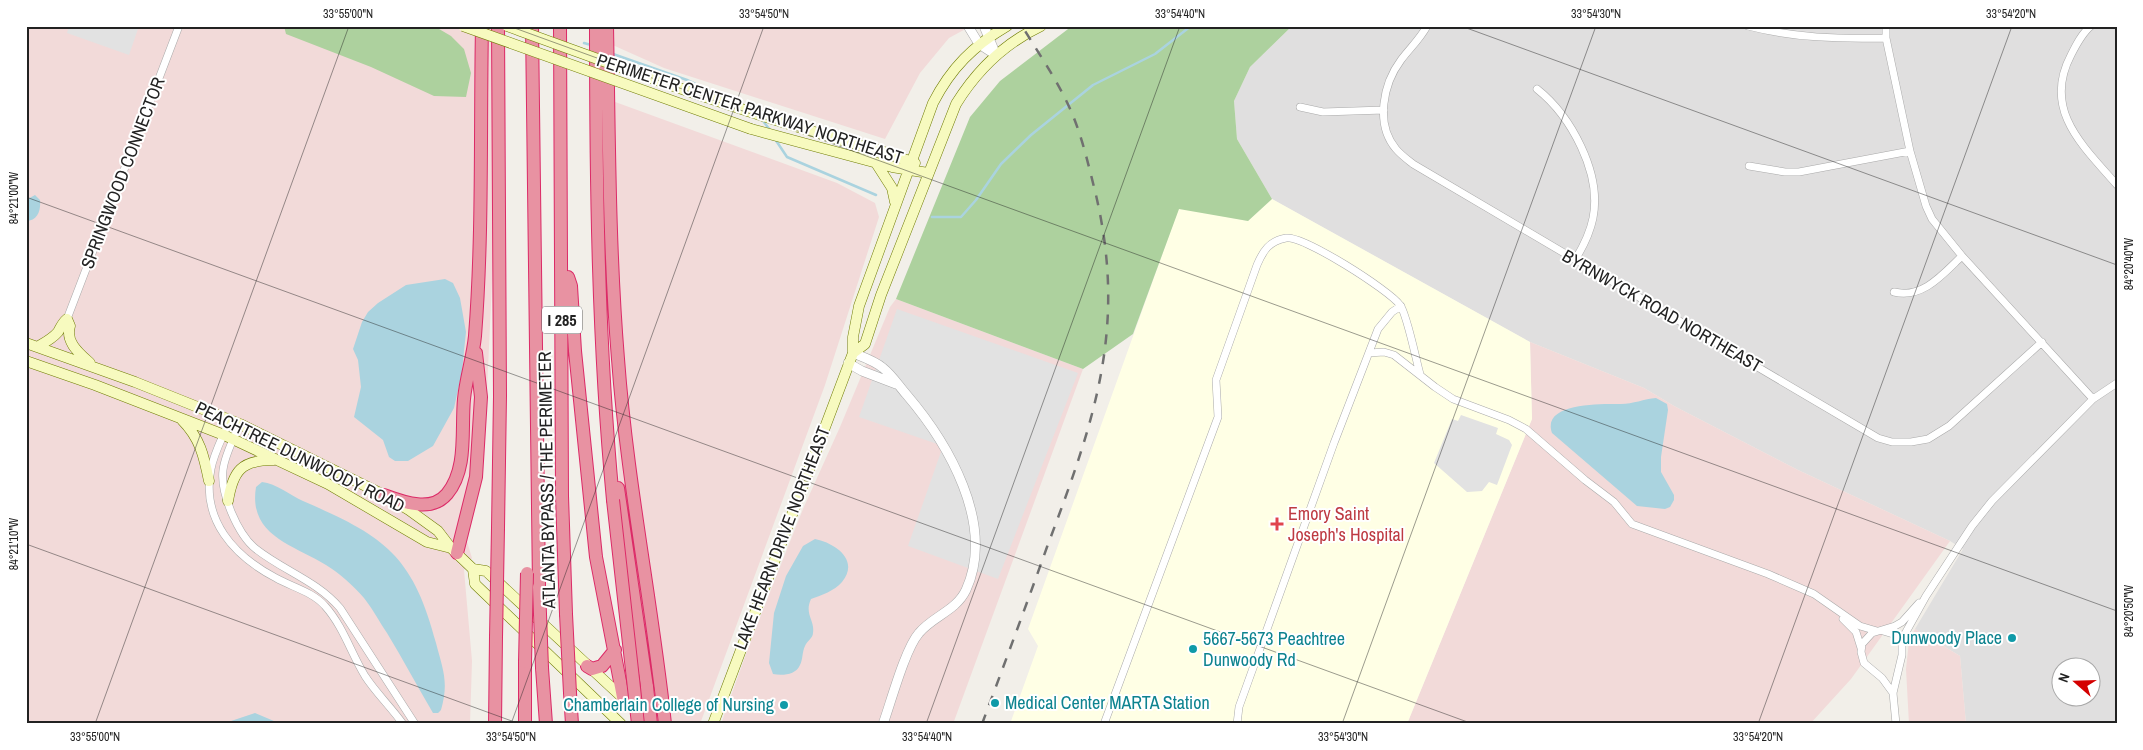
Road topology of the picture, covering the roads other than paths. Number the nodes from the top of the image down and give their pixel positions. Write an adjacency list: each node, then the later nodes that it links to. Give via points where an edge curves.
1 (179, 26): 38 (street, SPRINGWOOD CONNECTOR)
2 (463, 26): 26 (main road, PERIMETER CENTER PARKWAY NORTHEAST, bridge, via 751,129)
3 (482, 26): 39 (highway)
4 (498, 26): 74 (highway, bridge, via 500,396)
5 (506, 26): 27 (main road, PERIMETER CENTER PARKWAY NORTHEAST, bridge, via 678,88 881,151)
6 (532, 26): 59 (highway, ATLANTA BYPASS / THE PERIMETER / I 285)
7 (560, 26): 32 (highway, ATLANTA BYPASS / THE PERIMETER / I 285)
8 (596, 26): 36 (highway, bridge)
9 (608, 26): 81 (highway, via 609,144 618,359 629,471)
10 (968, 26): 20 (street)
11 (984, 26): 18 (street)
12 (1006, 26): 18 (main road, LAKE HEARN DRIVE NORTHEAST)
13 (1041, 26): 21 (main road, LAKE HEARN DRIVE NORTHEAST)
14 (1427, 26): 24 (street, BYRNWYCK ROAD NORTHEAST, via 1390,78)
15 (1748, 26): 19 (street, via 1815,38)
16 (1886, 26): 19 (street)
17 (2090, 26): 30 (street, via 2077,44 2062,76 2064,115 2074,133)
18 (989, 36): 20 (main road, LAKE HEARN DRIVE NORTHEAST); 21 (street)
19 (1886, 38): 25 (street)
20 (978, 44): 21 (street); 27 (main road, LAKE HEARN DRIVE NORTHEAST, via 954,69 939,91)
21 (996, 55): 29 (main road, LAKE HEARN DRIVE NORTHEAST, via 956,104)
22 (1537, 89): 34 (street, via 1557,107 1568,124 1581,148 1594,188 1594,216)
23 (1300, 107): 24 (street, via 1323,112)
24 (1384, 110): 34 (street, BYRNWYCK ROAD NORTHEAST, via 1388,135 1396,149 1413,164)
25 (1910, 151): 28 (street, via 1799,172); 33 (street, via 1926,206)
26 (876, 163): 27 (main road, PERIMETER CENTER PARKWAY NORTHEAST); 31 (main road, via 892,188)
27 (909, 166): 29 (main road, PERIMETER CENTER PARKWAY NORTHEAST); 31 (main road, LAKE HEARN DRIVE NORTHEAST)
28 (1749, 166)
29 (928, 172): 43 (main road, LAKE HEARN DRIVE NORTHEAST, via 865,344)
30 (2117, 186)
31 (895, 205): 43 (main road, LAKE HEARN DRIVE NORTHEAST, via 859,306)
32 (562, 256): 67 (highway, via 571,286 596,558); 77 (highway, ATLANTA BYPASS / THE PERIMETER / I 285, bridge, via 562,466)
33 (1962, 256): 35 (street, via 1924,289 1909,294); 40 (street)
34 (1575, 260): 40 (street, BYRNWYCK ROAD NORTHEAST, via 1878,438 1892,442 1928,439 1949,426)
35 (1894, 292)
36 (600, 296): 79 (highway, bridge, via 613,500); 80 (highway, bridge, via 618,490)
37 (1401, 306): 44 (street, via 1378,329); 48 (street); 84 (street, via 1390,294 1311,245 1287,238 1264,250 1216,380 1218,416)
38 (67, 319): 42 (main road, via 54,336); 47 (main road, via 71,342)
39 (475, 338): 57 (highway, via 464,400 457,481 446,496 432,504 421,505); 60 (highway, via 481,397 476,477)
40 (2042, 342): 51 (street)
41 (26, 343): 42 (main road, PEACHTREE DUNWOODY ROAD)
42 (37, 347): 47 (main road, PEACHTREE DUNWOODY ROAD)
43 (853, 353): 46 (main road, LAKE HEARN DRIVE NORTHEAST); 50 (street, via 883,368)
44 (1369, 353): 48 (street, via 1394,355); 71 (street)
45 (26, 361): 52 (main road, PEACHTREE DUNWOODY ROAD)
46 (848, 363): 50 (street); 82 (main road, LAKE HEARN DRIVE NORTHEAST)
47 (92, 366): 53 (main road, PEACHTREE DUNWOODY ROAD)
48 (1420, 374): 63 (street, via 1453,399 1526,429 1614,502 1632,524 1768,574 1814,594)
49 (2117, 384): 51 (street)
50 (898, 385): 83 (street, via 938,436 953,463 975,526 976,546 966,590 958,602 919,633)
51 (2093, 399): 62 (street, via 1992,501)
52 (179, 417): 54 (main road, PEACHTREE DUNWOODY ROAD); 56 (main road, via 199,440)
53 (235, 421): 54 (street); 54 (street); 57 (main road, PEACHTREE DUNWOODY ROAD)
54 (229, 437): 55 (main road, PEACHTREE DUNWOODY ROAD); 56 (street, via 211,466); 58 (street, via 223,471)
55 (277, 460): 58 (main road, via 253,461 240,468 234,476); 60 (main road, PEACHTREE DUNWOODY ROAD, via 328,484 427,542)
56 (209, 481): 72 (street, via 212,509 230,543 246,560 325,605 364,674)
57 (384, 495): 60 (main road, PEACHTREE DUNWOODY ROAD, via 438,531)
58 (228, 501): 73 (street, via 242,533 255,549 322,590 340,608)
59 (538, 534): 75 (highway, bridge, via 527,573); 76 (highway, ATLANTA BYPASS / THE PERIMETER / I 285, bridge)
60 (454, 551): 61 (main road, PEACHTREE DUNWOODY ROAD)
61 (473, 569): 68 (main road, PEACHTREE DUNWOODY ROAD, via 486,571); 78 (main road, PEACHTREE DUNWOODY ROAD, via 476,584)
62 (1926, 596): 64 (street, via 1902,622); 65 (street)
63 (1834, 609): 64 (street, via 1860,626); 66 (street, via 1856,632)
64 (1880, 631): 65 (street, via 1894,634); 66 (street, via 1868,637)
65 (1901, 641): 69 (street, via 1902,655)
66 (1861, 648): 69 (street, via 1864,663 1882,678)
67 (615, 650): 68 (highway, via 602,666 592,669); 70 (highway)
68 (587, 666): 70 (main road, PEACHTREE DUNWOODY ROAD)
69 (1893, 693): 87 (street)
70 (623, 698): 80 (main road, PEACHTREE DUNWOODY ROAD)
71 (1237, 713): 85 (street); 86 (street)
72 (403, 724)
73 (415, 724)
74 (497, 724)
75 (526, 724)
76 (546, 724)
77 (572, 724)
78 (621, 724)
79 (638, 724)
80 (651, 724)
81 (665, 724)
82 (713, 724)
83 (883, 724)
84 (1104, 724)
85 (1233, 724)
86 (1237, 724)
87 (1896, 724)

